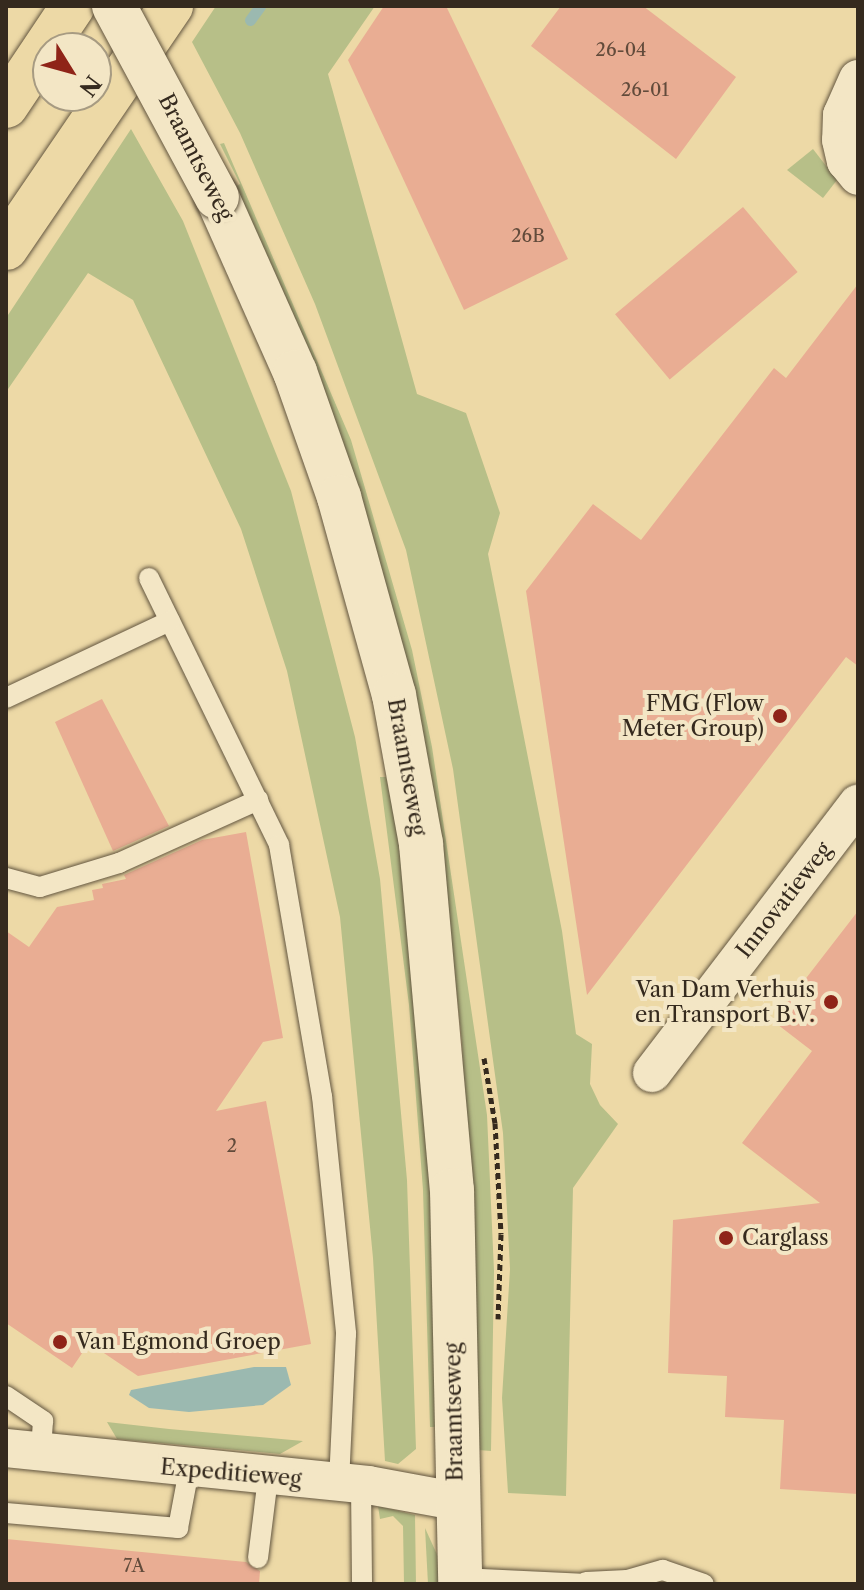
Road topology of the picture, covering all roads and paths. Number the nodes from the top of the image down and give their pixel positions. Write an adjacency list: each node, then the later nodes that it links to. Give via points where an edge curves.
1 (64, 6): 6 (highway)
2 (73, 6): 6 (highway)
3 (114, 6): 21 (street, Braamtseweg, bridge, via 217,197 295,372 339,497 397,710 421,844 446,1086)
4 (171, 6): 8 (highway)
5 (858, 79): 7 (street, via 842,115 841,140 846,161)
6 (18, 89)
7 (858, 176)
8 (6, 248)
9 (149, 578): 10 (lane)
10 (170, 621): 11 (lane); 12 (lane)
11 (6, 698)
12 (258, 800): 14 (lane, via 119,863 40,887); 20 (lane, via 279,845 322,1096 346,1334)
13 (858, 804): 15 (street, Innovatieweg)
14 (6, 878)
15 (652, 1073)
16 (6, 1396): 17 (lane, via 43,1421)
17 (23, 1450): 18 (street, Expeditieweg)
18 (189, 1470): 19 (street, Expeditieweg); 22 (lane, via 178,1528)
19 (268, 1478): 20 (street, Expeditieweg); 23 (lane)
20 (350, 1484): 21 (street, Expeditieweg); 26 (lane)
21 (455, 1501): 24 (street, Braamtseweg)
22 (6, 1513)
23 (258, 1558)
24 (460, 1581): 25 (lane)
25 (586, 1583): 27 (lane, via 663,1570)
26 (362, 1584)
27 (704, 1584)

